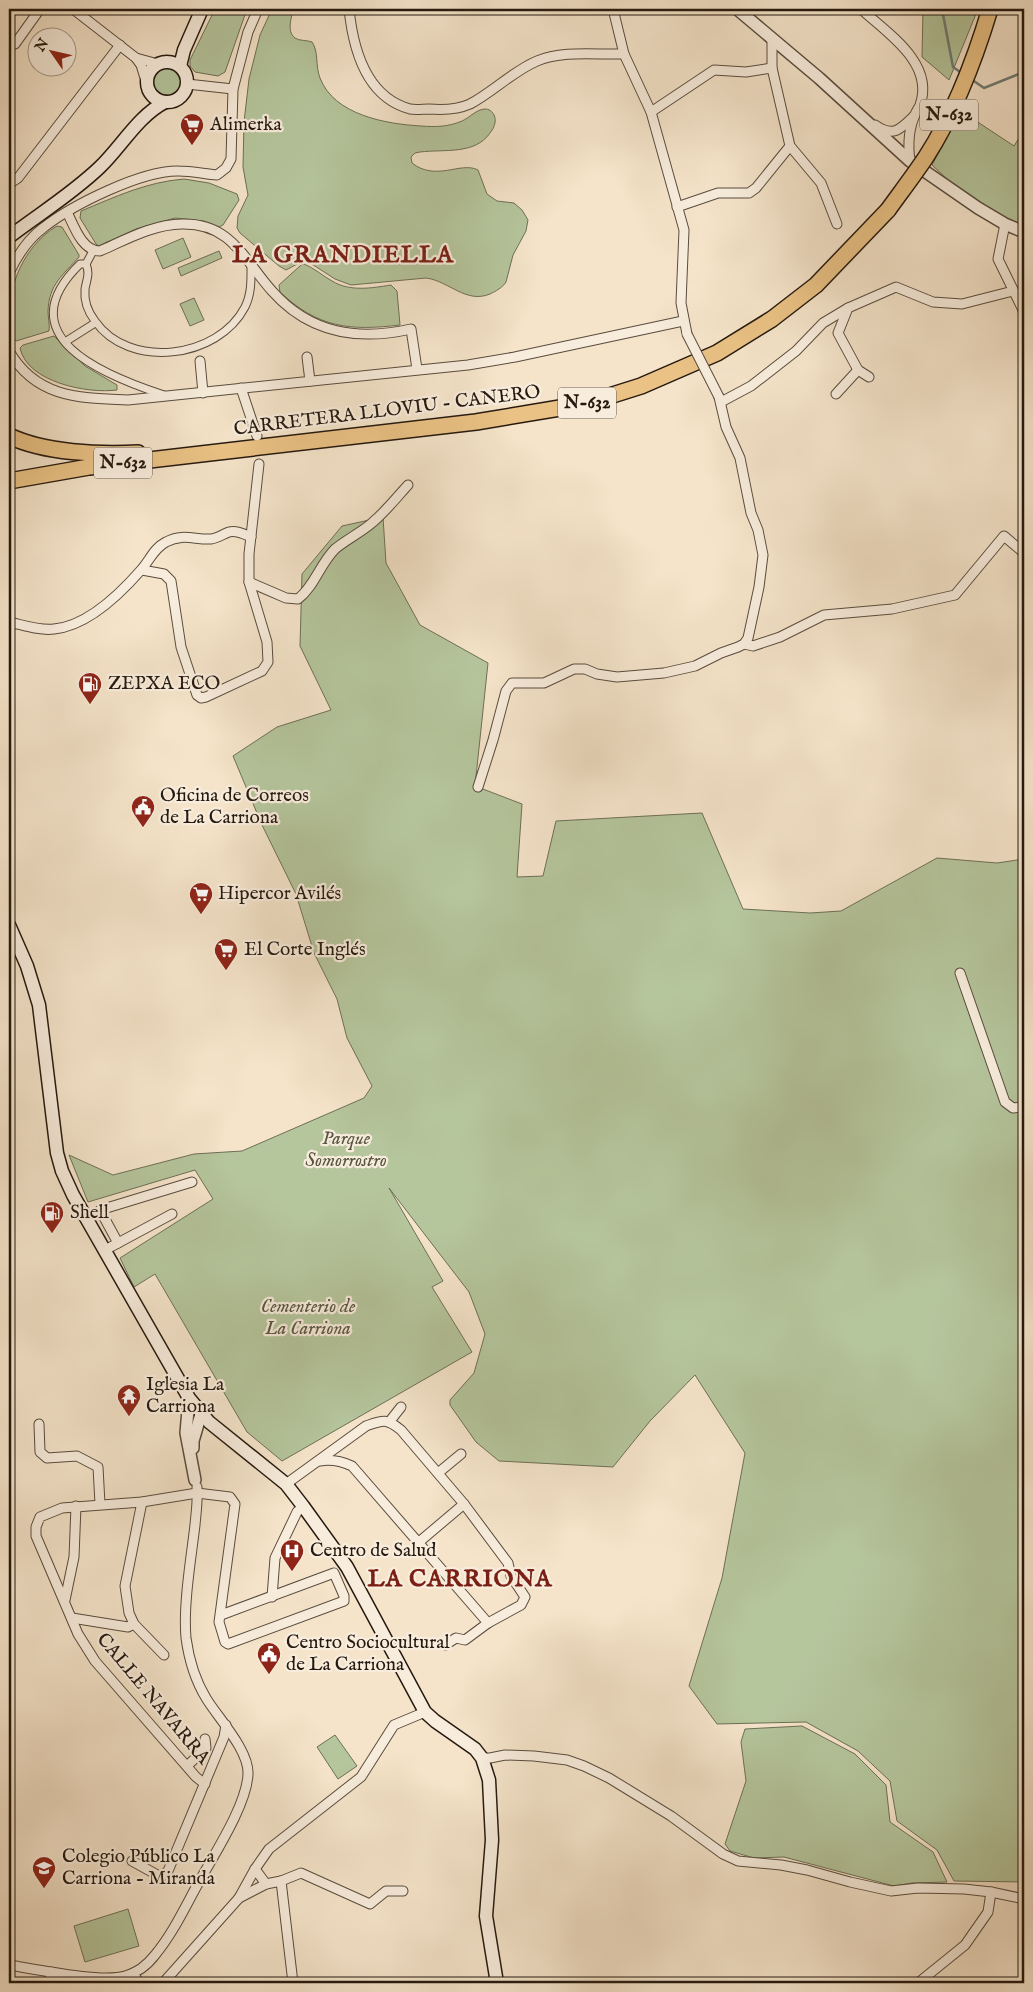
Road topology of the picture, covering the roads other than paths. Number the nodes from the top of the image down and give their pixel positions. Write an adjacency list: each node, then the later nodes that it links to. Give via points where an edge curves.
1 (40, 9): 11 (street)
2 (73, 9): 12 (street)
3 (202, 9): 15 (main road, via 190,36)
4 (258, 9): 19 (street, via 248,32)
5 (349, 9): 13 (street, via 357,54 368,78 389,99 410,109 442,110 469,104 537,61 560,54)
6 (613, 9): 13 (street)
7 (737, 9): 10 (street)
8 (861, 9): 23 (street, via 916,62 923,92)
9 (990, 9): 59 (highway, CARRETERA LLOVIU - CANERO / N-632, bridge, via 978,47 947,120 927,156 888,210 816,285 772,319 716,354 641,386 584,404 476,422)
10 (772, 39): 16 (street); 21 (street)
11 (15, 44)
12 (120, 45): 14 (street); 27 (street, via 18,178)
13 (624, 54): 22 (street)
14 (136, 58): 15 (street); 18 (street)
15 (168, 64): 17 (main road, via 186,77); 18 (main road, via 148,74)
16 (772, 68): 22 (street, via 746,72 714,70); 25 (street)
17 (187, 84): 19 (street); 20 (main road, via 177,100)
18 (147, 86): 20 (main road, via 152,97); 24 (main road, via 146,110)
19 (233, 89): 29 (street, via 230,159 226,168 217,175 178,171 150,176 117,187)
20 (165, 102): 24 (main road)
21 (855, 110): 23 (street, via 889,132 900,130); 26 (street)
22 (651, 112): 28 (street)
23 (914, 116): 26 (street, via 909,142)
24 (138, 125): 33 (main road, via 89,177)
25 (790, 146): 28 (street, via 749,193 718,193); 30 (street, via 821,183)
26 (910, 161): 31 (street)
27 (9, 184)
28 (677, 207): 41 (street, via 684,230)
29 (67, 212): 34 (street, via 89,250); 37 (street, via 42,228 24,247)
30 (837, 224)
31 (1005, 224): 32 (street); 38 (street, via 998,259)
32 (1024, 232)
33 (9, 237)
34 (94, 251): 35 (street, via 169,224 197,224 231,241); 36 (street)
35 (251, 262): 44 (street, via 250,292 237,319 221,335); 48 (street, via 288,308 312,322 342,332 369,336 411,329)
36 (86, 264): 42 (street, via 90,273 85,290 87,310); 43 (street, via 80,264 58,290 52,313 57,333)
37 (9, 273)
38 (1013, 291): 39 (street, via 962,304 933,302 896,287); 40 (street)
39 (848, 308): 49 (street, via 838,333); 56 (street, via 823,323 796,351 751,386)
40 (1024, 312)
41 (683, 321): 48 (street, via 515,357); 56 (street, bridge)
42 (96, 323): 43 (street); 44 (street, via 124,345 159,354)
43 (65, 342): 55 (street, via 90,364 125,383)
44 (190, 350): 47 (street)
45 (9, 351): 55 (street, via 28,377 42,386 68,394 128,400)
46 (307, 357): 51 (street)
47 (200, 361): 53 (street)
48 (417, 369): 51 (street)
49 (858, 370): 50 (street); 54 (street)
50 (868, 378)
51 (310, 381): 52 (street)
52 (241, 388): 53 (street); 58 (street)
53 (203, 393): 55 (street)
54 (836, 394)
55 (168, 397)
56 (720, 400): 68 (street, via 726,427 740,458 763,555 754,616)
57 (9, 436): 59 (highway, via 30,444 79,452 125,454)
58 (256, 436)
59 (227, 450): 61 (highway, CARRETERA LLOVIU - CANERO / N-632)
60 (259, 464): 63 (street)
61 (12, 481)
62 (408, 485): 66 (street, via 372,523 322,563 306,593 298,599 286,598)
63 (251, 537): 65 (street, via 238,532 209,539 184,536 166,542 152,553); 66 (street)
64 (1024, 553): 68 (street, via 1004,536 955,595 892,609 824,616 780,637 753,646)
65 (142, 570): 66 (street, via 164,574 171,581 181,647 197,695 201,698 262,671 268,662 267,642); 67 (street, via 90,617 66,628 52,630)
66 (249, 582)
67 (9, 622)
68 (744, 644): 69 (street, via 695,666 664,673 617,677 574,669 544,683 512,682 506,691)
69 (478, 787)
70 (9, 925): 76 (main road, via 39,1005 53,1129 62,1171)
71 (960, 973): 72 (street, via 1005,1102 1013,1108)
72 (1024, 1107)
73 (192, 1182): 75 (street, via 100,1210)
74 (172, 1214): 75 (street)
75 (118, 1243): 76 (street)
76 (105, 1250): 77 (main road)
77 (189, 1398): 79 (main road); 85 (street, via 186,1433)
78 (401, 1407): 80 (street)
79 (201, 1414): 85 (street, via 193,1440); 86 (main road)
80 (390, 1421): 83 (street, via 366,1426); 84 (street)
81 (39, 1424): 89 (street, via 40,1452 47,1458 77,1456 98,1467)
82 (461, 1454): 84 (street)
83 (318, 1462): 86 (street); 93 (street, via 342,1461 352,1466)
84 (438, 1473): 90 (street)
85 (195, 1480): 87 (street)
86 (286, 1484): 92 (main road)
87 (197, 1493): 88 (street); 98 (street, via 230,1497 235,1504); 105 (street, via 186,1637 193,1674)
88 (142, 1502): 89 (street); 101 (street, via 125,1586)
89 (100, 1504): 91 (street)
90 (464, 1504): 93 (street); 100 (street, via 508,1563 511,1576 525,1597 521,1606)
91 (76, 1506): 97 (street, via 74,1556); 97 (street, CALLE NAVARRA, via 40,1517 36,1528 36,1536)
92 (303, 1506): 94 (main road); 96 (street, via 296,1512 275,1558)
93 (419, 1542): 100 (street)
94 (347, 1566): 95 (street); 104 (main road)
95 (334, 1573): 96 (street); 98 (street, via 344,1601 233,1643 226,1642 219,1622)
96 (272, 1597): 98 (street)
97 (64, 1601): 99 (street, CALLE NAVARRA)
98 (221, 1616)
99 (72, 1618): 101 (street, via 128,1627); 108 (street, CALLE NAVARRA, via 95,1661)
100 (488, 1623): 102 (street, via 465,1640 456,1638)
101 (134, 1624): 103 (street)
102 (445, 1646)
103 (164, 1655)
104 (425, 1712): 107 (main road, via 475,1749); 111 (street, via 394,1725 361,1777 270,1849)
105 (226, 1726): 109 (street); 120 (street, via 244,1757 248,1773 241,1800 230,1828 171,1934 154,1956)
106 (204, 1740): 108 (street, via 206,1748)
107 (482, 1758): 115 (street, via 534,1756 567,1760 584,1766 670,1816 738,1861 799,1869 891,1891 918,1888); 125 (main road, via 489,1780 492,1840 486,1916)
108 (187, 1766): 109 (street, CALLE NAVARRA)
109 (205, 1784): 110 (street, via 168,1871 161,1876)
110 (132, 1861)
111 (255, 1869): 113 (street); 116 (street)
112 (281, 1880): 113 (street); 114 (street, via 301,1873 370,1904 386,1891); 124 (street)
113 (266, 1884): 116 (street)
114 (403, 1891)
115 (991, 1892): 117 (street); 126 (street, via 988,1912 965,1945)
116 (239, 1898): 123 (street)
117 (1024, 1899)
118 (11, 1967): 119 (street)
119 (52, 1972): 120 (street, via 105,1978); 121 (street)
120 (133, 1973): 122 (street)
121 (49, 1983)
122 (139, 1983)
123 (163, 1983)
124 (292, 1983)
125 (497, 1983)
126 (918, 1983)

